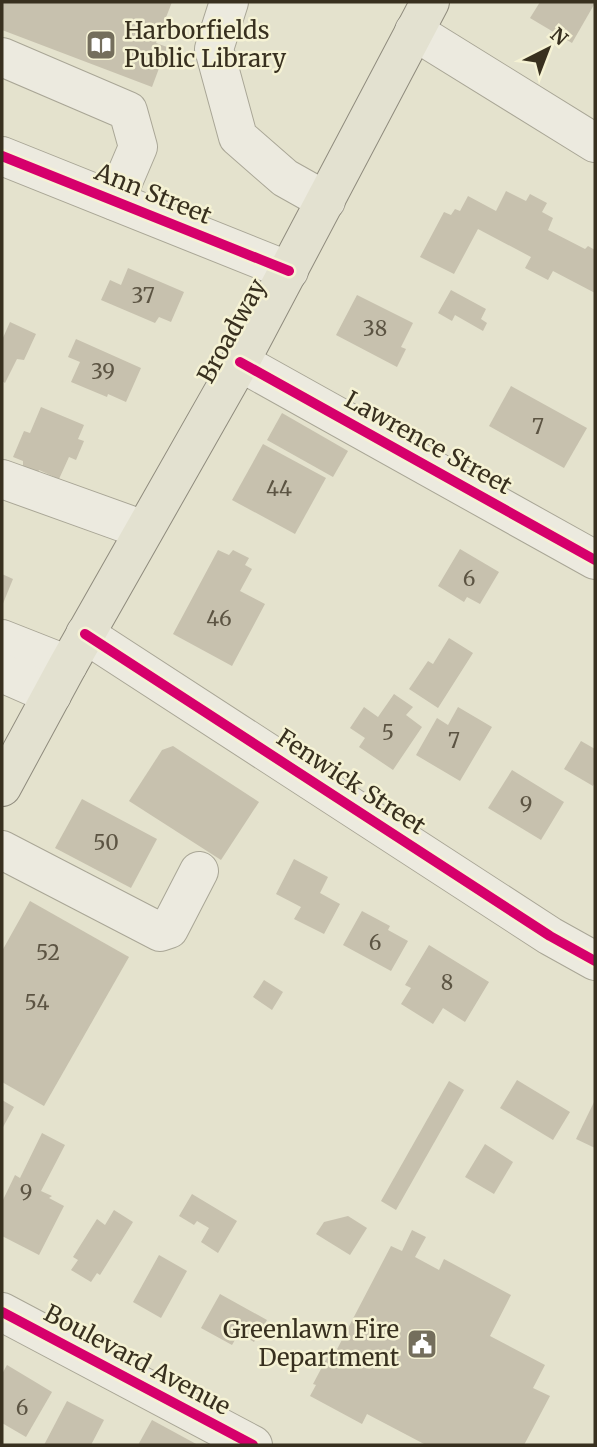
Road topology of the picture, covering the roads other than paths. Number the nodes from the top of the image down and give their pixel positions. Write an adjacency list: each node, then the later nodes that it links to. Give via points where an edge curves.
1 (229, 2): 7 (street, via 214,48 238,137 285,178)
2 (422, 17): 4 (street); 7 (main road, Broadway)
3 (2, 57): 6 (street, via 128,111 138,147)
4 (595, 143)
5 (2, 156): 6 (street, Ann Street)
6 (115, 201): 8 (street, Ann Street)
7 (326, 201): 8 (main road, Broadway)
8 (289, 271): 9 (main road, Broadway)
9 (240, 362): 11 (main road, Broadway); 12 (street, Lawrence Street)
10 (2, 479): 11 (street)
11 (144, 530): 14 (main road, Broadway)
12 (595, 560)
13 (2, 639): 14 (street)
14 (68, 665): 15 (street); 16 (main road, Broadway); 19 (street, Fenwick Street)
15 (2, 673)
16 (3, 780)
17 (2, 850): 18 (street, via 160,933 169,929)
18 (199, 871)
19 (595, 961)
20 (2, 1312): 21 (street, Boulevard Avenue)
21 (253, 1445)

